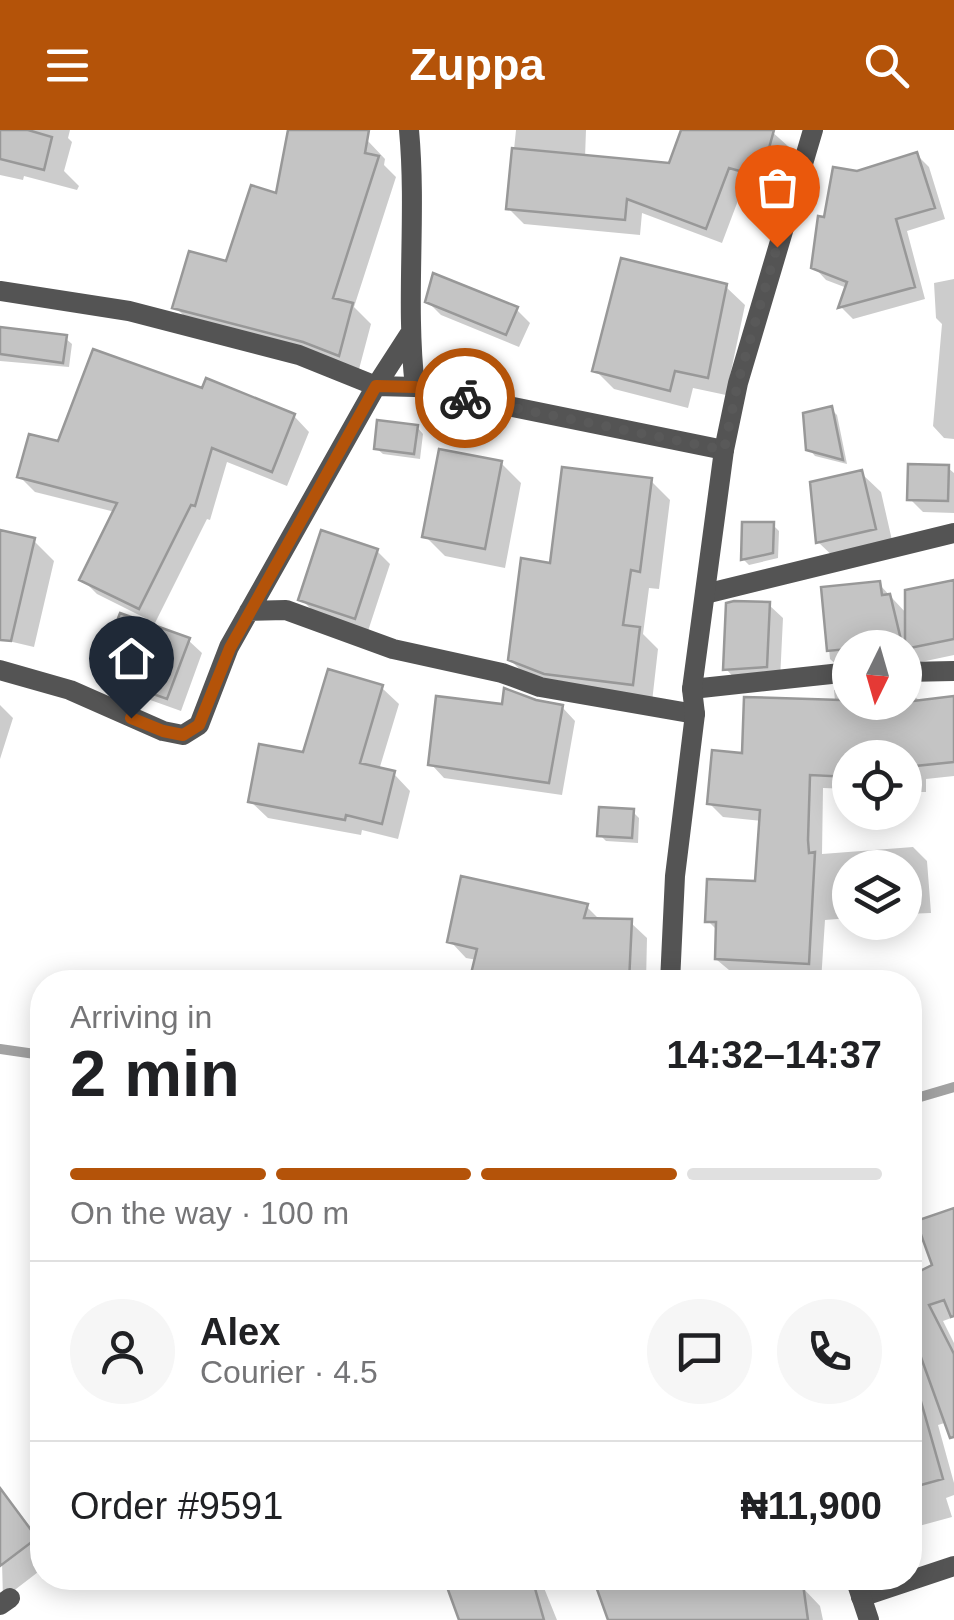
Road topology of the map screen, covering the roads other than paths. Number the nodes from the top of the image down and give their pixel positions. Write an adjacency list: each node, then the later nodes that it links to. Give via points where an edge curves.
1 (409, 130): 4 (street)
2 (813, 130): 7 (street)
3 (0, 290): 5 (street, via 148,316 299,355)
4 (409, 334): 5 (street); 6 (street)
5 (376, 386): 6 (street); 9 (street)
6 (415, 387): 7 (street)
7 (724, 450): 10 (street)
8 (954, 533): 10 (street)
9 (274, 568): 11 (street); 12 (street)
10 (705, 594): 17 (street)
11 (286, 610): 12 (street); 18 (street, via 393,649 502,672 540,688)
12 (250, 611): 13 (street, via 199,725 183,735)
13 (0, 670)
14 (954, 671): 15 (street)
15 (922, 672)
16 (832, 674): 17 (street)
17 (692, 689): 18 (street)
18 (695, 714): 19 (street)
19 (671, 970)
20 (954, 1566): 21 (street)
21 (922, 1573)
22 (859, 1590): 23 (street)
23 (869, 1620)

